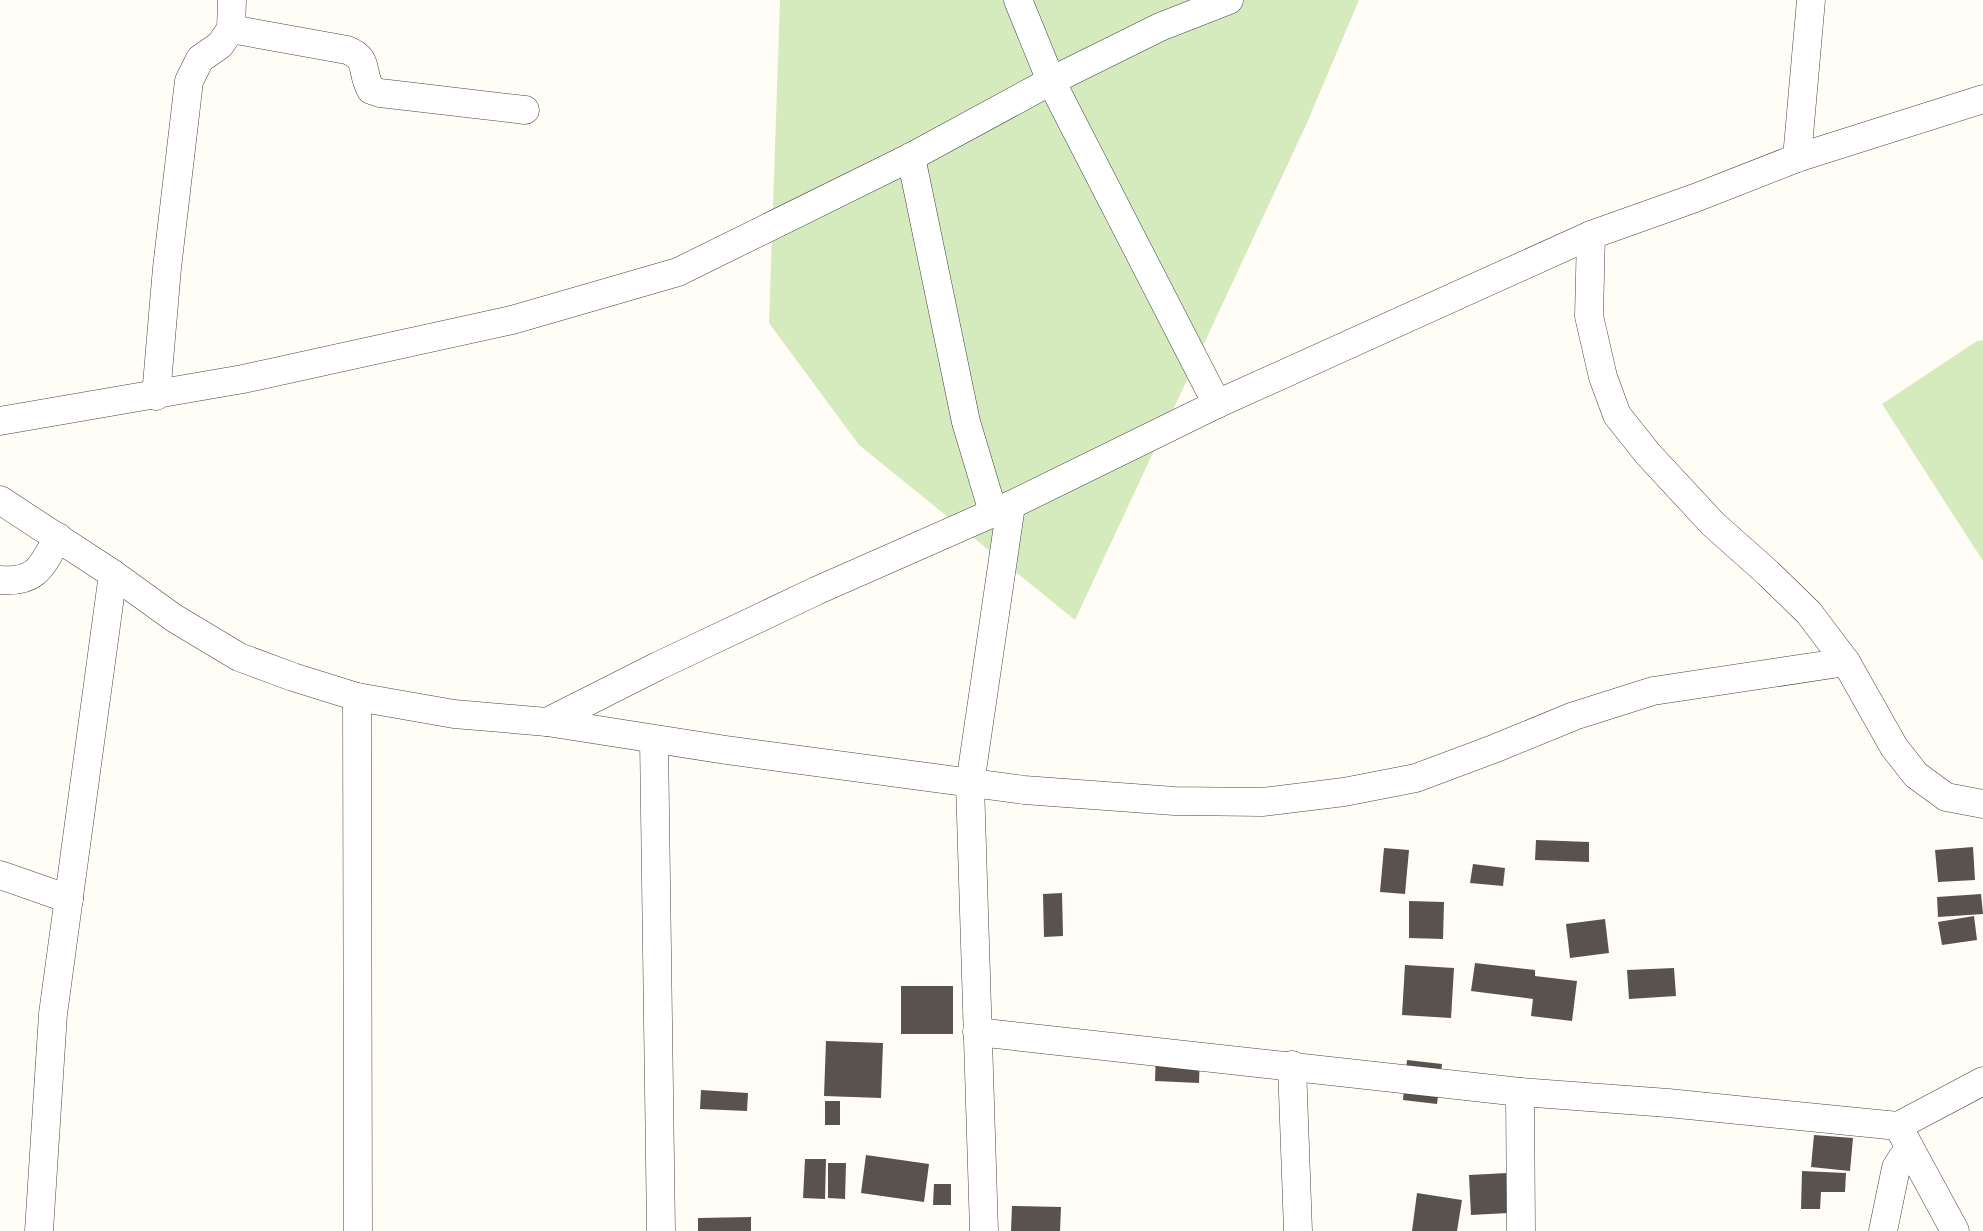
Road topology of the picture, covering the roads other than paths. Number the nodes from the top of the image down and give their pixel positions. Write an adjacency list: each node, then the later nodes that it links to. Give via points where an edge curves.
1 (232, 0): 5 (street)
2 (1018, 0): 6 (street)
3 (1229, 0): 6 (street, via 1160,27)
4 (1811, 0): 10 (street)
5 (231, 29): 8 (street, via 348,50 362,59 370,90 380,93); 12 (street, via 220,45 200,59 189,80)
6 (1050, 81): 9 (street); 13 (street)
7 (1983, 100): 10 (street)
8 (525, 110)
9 (911, 157): 12 (street, via 678,272 512,320); 16 (street, via 966,422)
10 (1797, 158): 11 (street)
11 (1591, 234): 13 (street); 20 (street, via 1589,316 1603,377 1617,415 1648,454 1713,524 1809,613)
12 (156, 396): 14 (street)
13 (1218, 404): 16 (street)
14 (0, 421)
15 (0, 500): 17 (street)
16 (1002, 508): 22 (street, via 658,666); 24 (street)
17 (58, 537): 18 (street); 19 (street, via 41,568 32,576 14,581)
18 (113, 574): 21 (street, via 174,618 239,657 293,678); 27 (street)
19 (0, 580)
20 (1846, 662): 24 (street, via 1653,692 1574,716 1416,778 1344,792 1262,802 1174,801); 25 (street, via 1894,747 1916,775 1946,797)
21 (357, 696): 22 (street, via 454,714); 35 (street)
22 (547, 722): 23 (street)
23 (654, 740): 24 (street); 36 (street)
24 (970, 784): 28 (street)
25 (1983, 804)
26 (0, 875): 27 (street)
27 (69, 899): 34 (street, via 53,1014)
28 (977, 1032): 29 (street); 37 (street)
29 (1292, 1065): 31 (street); 38 (street)
30 (1983, 1081): 32 (street)
31 (1520, 1092): 32 (street); 39 (street)
32 (1898, 1126): 33 (street)
33 (1911, 1152): 40 (street, via 1896,1168); 41 (street)
34 (39, 1231)
35 (358, 1231)
36 (661, 1231)
37 (984, 1231)
38 (1298, 1231)
39 (1521, 1231)
40 (1883, 1231)
41 (1955, 1231)

